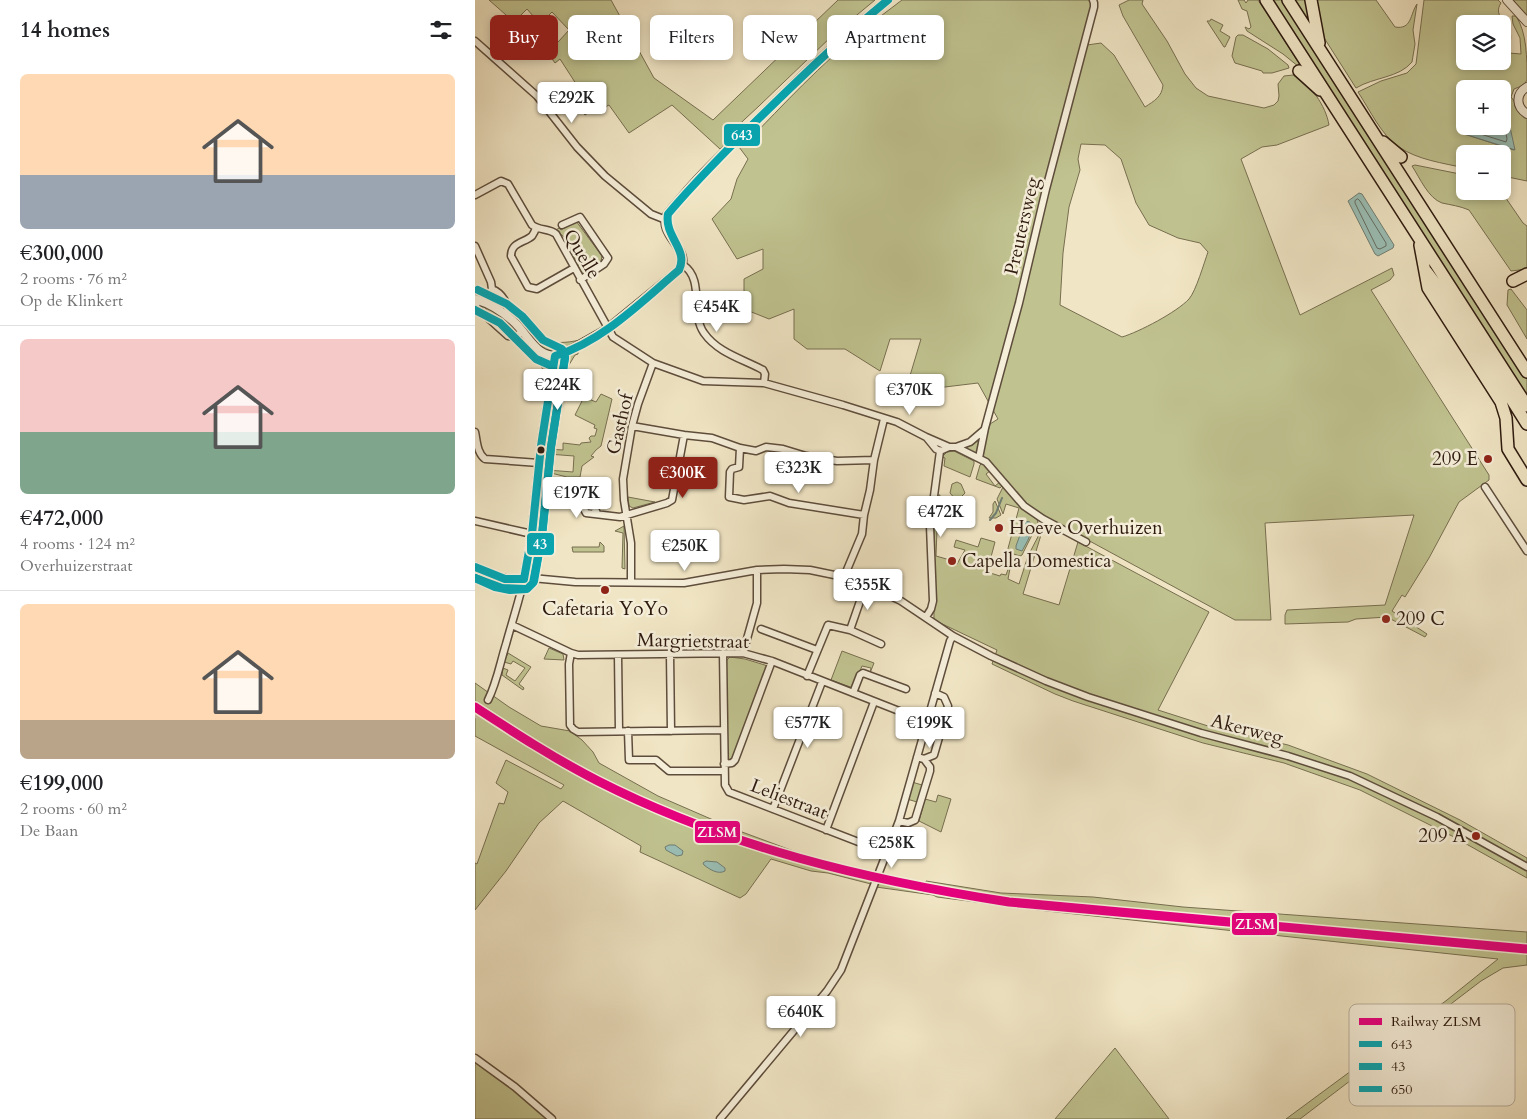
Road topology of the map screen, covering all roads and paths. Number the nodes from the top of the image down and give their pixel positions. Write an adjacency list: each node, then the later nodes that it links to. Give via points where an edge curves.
1 (888, 0): 17 (street, via 798,78 701,176)
2 (1093, 0): 42 (street, Preutersweg, via 1002,371)
3 (1266, 0): 12 (highway)
4 (1288, 0): 9 (highway)
5 (1311, 0): 9 (highway)
6 (1507, 0): 7 (street)
7 (1527, 22)
8 (475, 41): 17 (street, via 537,96 577,148 605,176 651,214)
9 (1321, 52): 14 (highway)
10 (1299, 71): 12 (highway)
11 (1527, 86): 13 (street, via 1518,100 1521,110)
12 (1330, 100): 20 (highway)
13 (1527, 114)
14 (1374, 135): 15 (highway); 36 (highway)
15 (1401, 157)
16 (475, 195): 19 (street, Quelle, via 505,181)
17 (666, 220): 22 (street, via 666,227 683,256)
18 (562, 225): 26 (street, via 580,217 608,258)
19 (537, 228): 24 (street, Quelle, via 556,234); 24 (street, via 511,250 511,256 528,287 537,289)
20 (1419, 240): 23 (highway); 38 (highway)
21 (475, 246): 28 (street)
22 (683, 264): 32 (street); 37 (street, via 692,276 703,332 713,344 733,357 763,370)
23 (1423, 266): 40 (highway); 52 (highway, via 1428,288 1501,402 1506,418 1508,449)
24 (574, 268): 26 (street, Quelle)
25 (1527, 274): 27 (highway)
26 (580, 280): 32 (street, Quelle)
27 (1513, 281)
28 (492, 289): 30 (street); 31 (street, via 498,291 507,304)
29 (475, 301): 30 (street); 33 (street, via 477,308 508,336 515,337)
30 (485, 302): 31 (street)
31 (507, 316): 33 (street)
32 (607, 329): 34 (street, via 567,353); 35 (street, via 613,337)
33 (523, 331): 34 (street, via 538,350)
34 (555, 356): 51 (street)
35 (653, 363): 37 (street, via 703,381); 41 (street, Gasthof)
36 (1527, 372)
37 (764, 383): 39 (street)
38 (1527, 406)
39 (884, 419): 45 (street, via 897,422); 50 (street)
40 (1527, 424)
41 (632, 426): 44 (street); 55 (street, Gasthof, via 623,479)
42 (985, 428): 46 (street, via 970,442); 49 (street, Preutersweg)
43 (475, 432): 51 (street, via 479,451 485,459)
44 (684, 436): 47 (street, via 712,438); 55 (street, via 672,500)
45 (926, 438): 46 (street); 48 (street)
46 (953, 447): 48 (street); 49 (street)
47 (740, 448): 50 (street, via 756,451 767,447 783,449 837,461); 56 (street, via 739,467 730,472 729,497 744,500 770,496 789,503)
48 (940, 451): 67 (street, via 931,526 933,601)
49 (979, 458): 59 (street, via 989,465 1024,506)
50 (874, 460): 56 (street)
51 (542, 462): 58 (street)
52 (1527, 480)
53 (1485, 487): 60 (street)
54 (597, 513): 55 (street, via 617,517)
55 (627, 515): 65 (street, Gasthof)
56 (864, 515): 63 (street, via 862,534)
57 (475, 521): 58 (street)
58 (532, 534): 64 (street)
59 (1086, 542)
60 (1527, 551)
61 (475, 567): 64 (street, via 501,579)
62 (757, 570): 63 (street, Akerweg, via 797,569); 65 (street, Akerweg, via 696,582); 76 (street, via 757,604)
63 (843, 577): 66 (street, Akerweg)
64 (525, 579): 65 (street, Akerweg); 68 (street)
65 (631, 582)
66 (866, 584): 67 (street, Akerweg); 70 (street)
67 (926, 617): 71 (street, Akerweg)
68 (512, 625): 75 (street, Margrietstraat); 85 (street)
69 (761, 629): 73 (street)
70 (850, 630): 72 (street); 73 (street, via 829,625)
71 (953, 636): 84 (street); 99 (street, Akerweg, via 1080,694 1350,776 1437,817)
72 (881, 644)
73 (817, 650): 80 (street)
74 (723, 652): 76 (street, Margrietstraat); 78 (street, Margrietstraat); 89 (street)
75 (571, 653): 77 (street, Margrietstraat); 90 (street, via 570,725 578,732)
76 (743, 653): 79 (street, Margrietstraat)
77 (619, 654): 78 (street, Margrietstraat); 90 (street)
78 (670, 654): 88 (street)
79 (772, 661): 80 (street, Margrietstraat); 94 (street, via 735,760)
80 (807, 676): 81 (street, Margrietstraat)
81 (822, 682): 83 (street, Margrietstraat); 95 (street)
82 (906, 689): 83 (street, via 863,673)
83 (853, 693): 86 (street, Margrietstraat)
84 (935, 693): 87 (street); 93 (street, via 945,697 948,706 934,755)
85 (488, 700)
86 (874, 702): 87 (street, Margrietstraat); 97 (street)
87 (927, 722): 92 (street)
88 (671, 730): 89 (street); 91 (street)
89 (724, 730): 94 (street)
90 (619, 731): 91 (street)
91 (628, 731): 94 (street, via 629,760 656,760 669,771)
92 (917, 757): 93 (street); 96 (street)
93 (924, 759): 96 (street, via 930,770 915,820 908,823)
94 (724, 767): 95 (street, Leliestraat, via 725,785 729,792)
95 (773, 809): 97 (street, Leliestraat)
96 (899, 821): 98 (street)
97 (826, 830): 98 (street, Leliestraat)
98 (887, 853): 102 (street, via 834,981)
99 (1527, 868)
100 (475, 1058): 101 (street)
101 (552, 1119)
102 (720, 1119)

